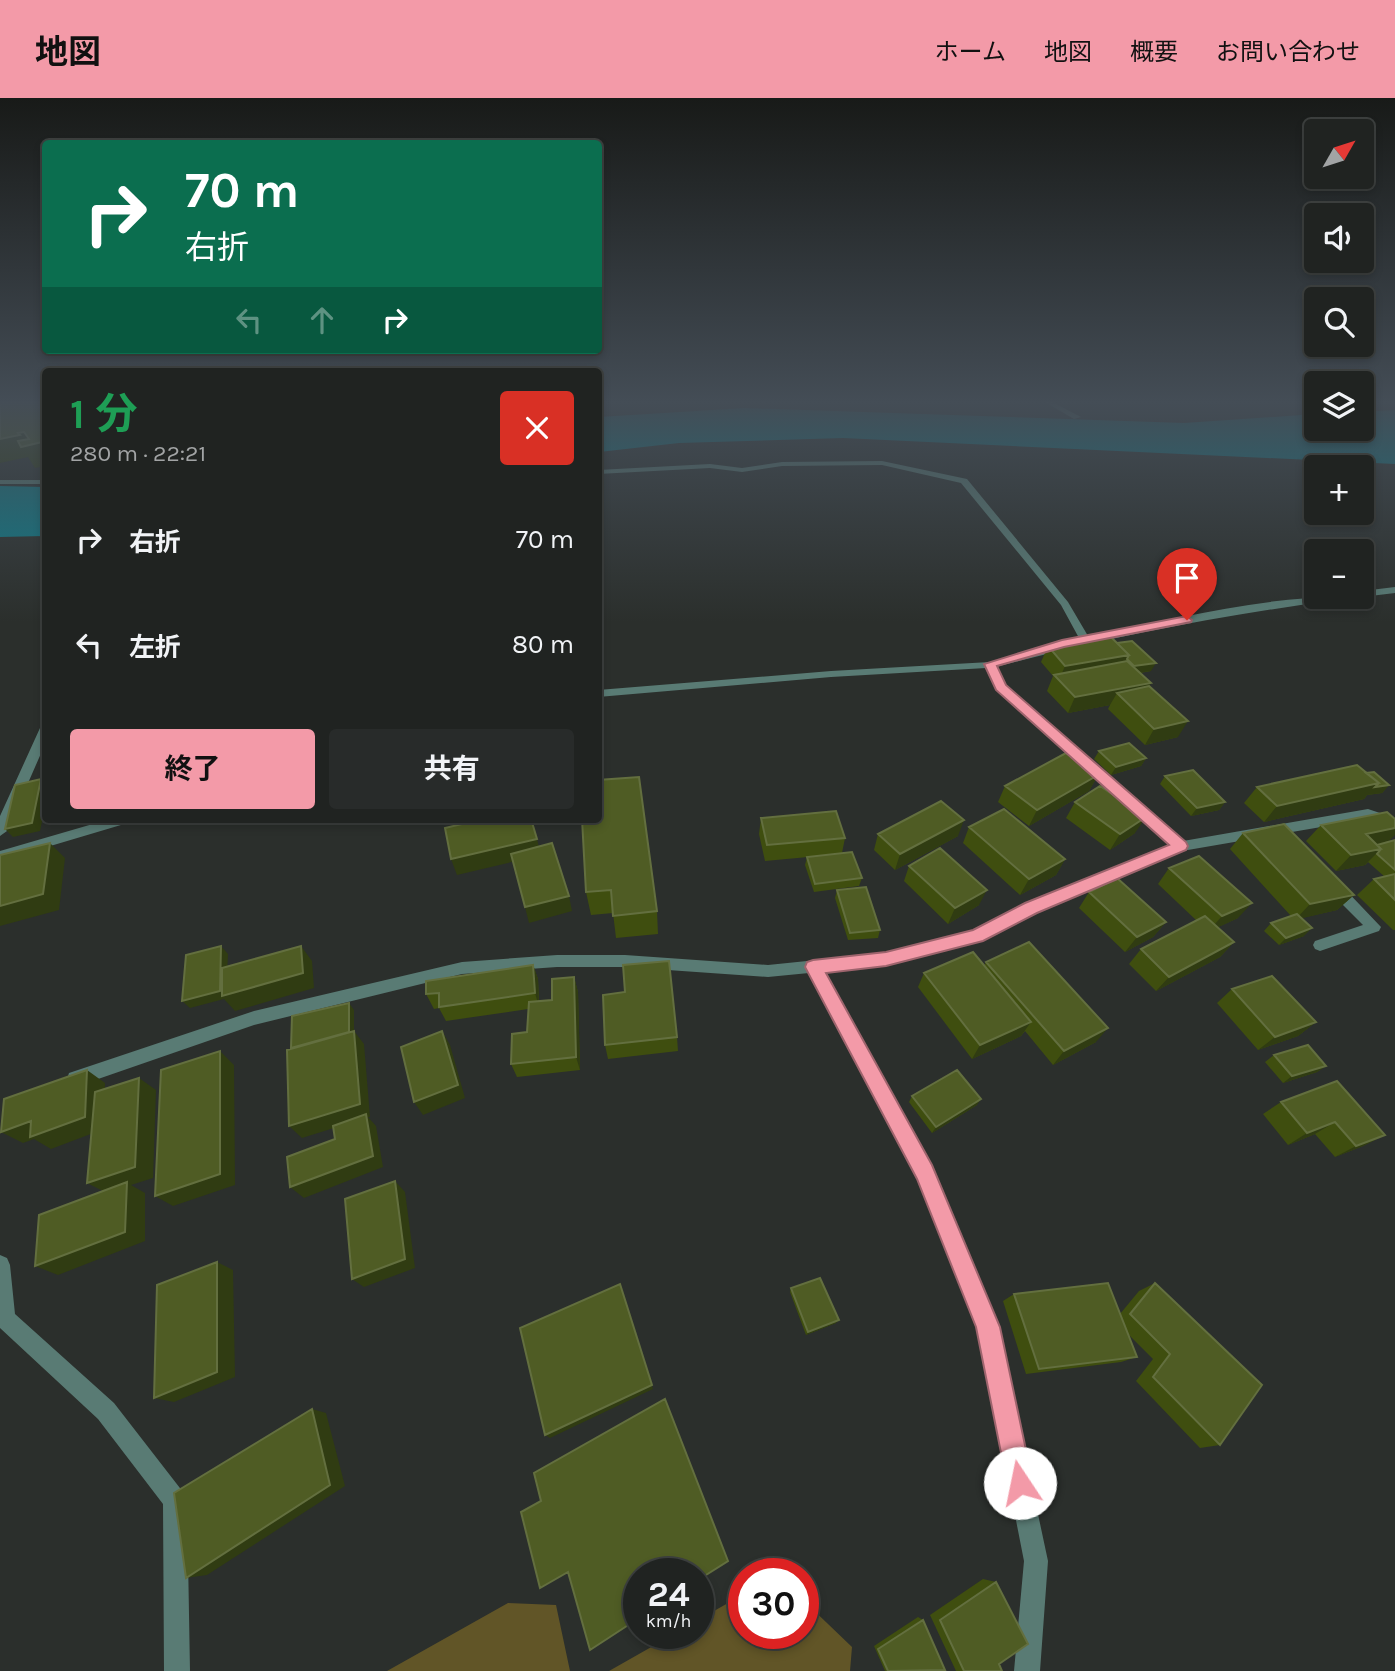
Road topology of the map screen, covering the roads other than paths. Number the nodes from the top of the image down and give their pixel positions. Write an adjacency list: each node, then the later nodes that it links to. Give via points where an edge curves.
1 (939, 475): 7 (street, via 964,481 1065,604)
2 (0, 482): 3 (street)
3 (42, 482)
4 (1395, 590): 5 (street)
5 (1374, 593)
6 (1304, 601): 7 (street)
7 (1085, 640): 8 (street)
8 (990, 664): 9 (street); 14 (street, via 1001,687)
9 (602, 694)
10 (42, 737): 13 (street)
11 (112, 823): 15 (street)
12 (1395, 823): 14 (street, via 1368,814 1282,835)
13 (0, 831)
14 (1180, 846): 18 (street, via 1031,908 977,936 886,959)
15 (0, 856)
16 (1326, 878): 17 (street, via 1374,927)
17 (1320, 945)
18 (813, 967): 19 (street, via 768,971 557,961 462,968 254,1018); 22 (street, via 924,1172 988,1327 1036,1561)
19 (63, 1083)
20 (0, 1265): 21 (street, via 5,1319 106,1411 175,1500)
21 (177, 1671)
22 (1027, 1671)

